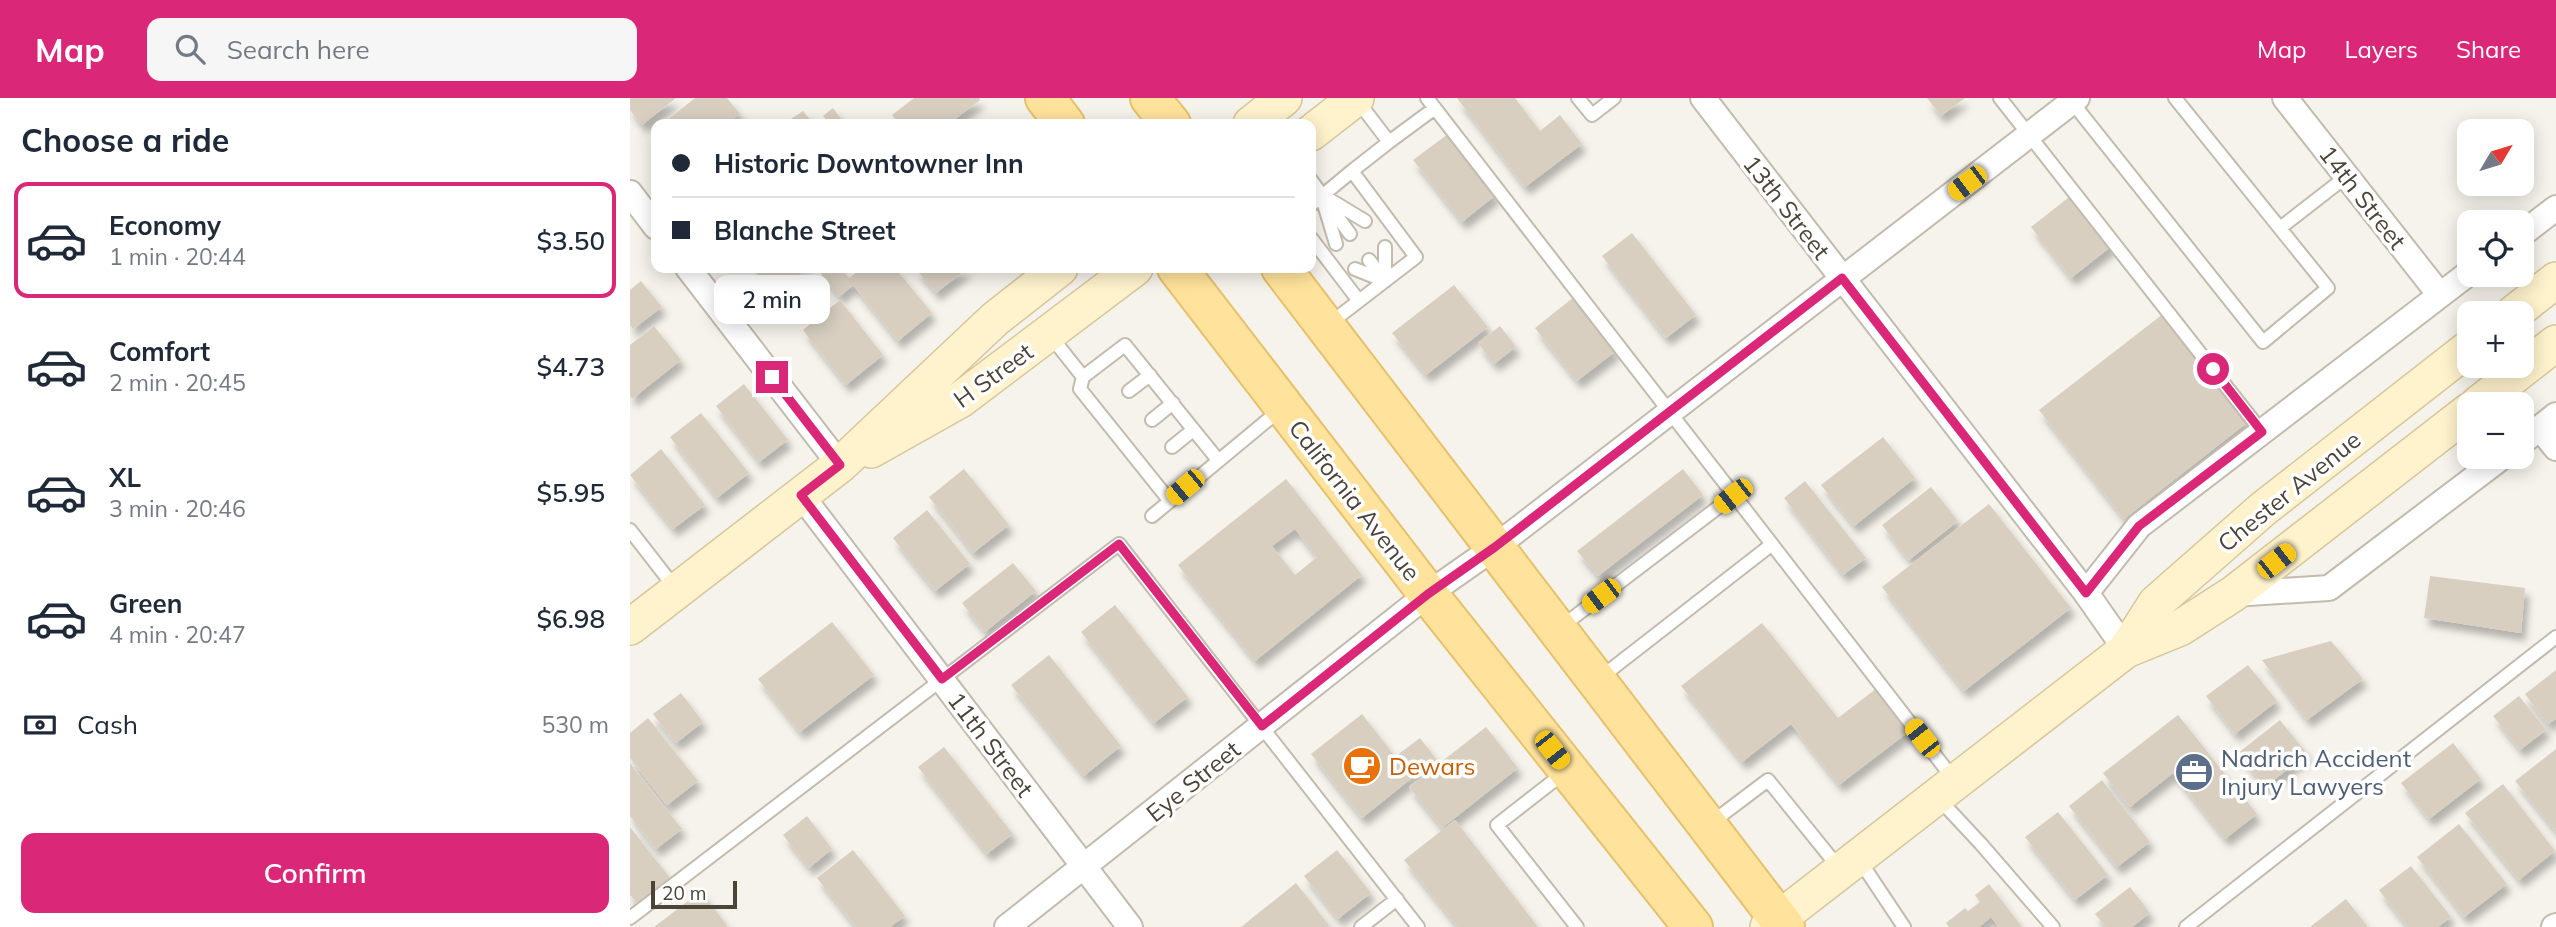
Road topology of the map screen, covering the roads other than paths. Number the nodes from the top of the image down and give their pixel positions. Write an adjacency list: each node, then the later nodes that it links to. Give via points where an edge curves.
1 (1045, 98): 13 (main road)
2 (1150, 98): 14 (main road)
3 (1284, 98): 15 (main road)
4 (1356, 98): 16 (main road); 18 (lane)
5 (1578, 98): 6 (lane, via 1592,115)
6 (1614, 98)
7 (1703, 98): 41 (street, 13th Street)
8 (2000, 98): 17 (lane)
9 (2175, 98): 29 (lane)
10 (2285, 98): 20 (street, 14th Street)
11 (2075, 100): 17 (street, Eye Street); 29 (lane, via 2263,342 2328,288)
12 (1431, 103): 18 (lane); 58 (lane)
13 (1061, 119)
14 (1167, 119)
15 (1257, 119)
16 (1316, 129)
17 (2029, 135): 41 (street, Eye Street); 63 (lane)
18 (1389, 142): 19 (lane)
19 (1352, 171): 23 (lane); 43 (lane, via 1416,257)
20 (2347, 176): 29 (lane); 45 (street, 14th Street)
21 (1316, 187): 23 (lane)
22 (630, 193): 26 (street)
23 (1321, 194): 24 (lane); 27 (lane); 30 (lane); 31 (lane)
24 (1316, 200)
25 (2556, 208): 28 (street)
26 (651, 220)
27 (1364, 221)
28 (2534, 225)
29 (2280, 228)
30 (1350, 234)
31 (1336, 244)
32 (1316, 245): 46 (lane)
33 (1385, 247): 43 (lane)
34 (1369, 260): 43 (lane)
35 (1355, 269): 43 (lane)
36 (692, 273): 67 (street)
37 (1054, 273): 67 (main road, H Street, via 995,319)
38 (1128, 273): 49 (main road, H Street)
39 (1181, 273): 57 (main road, California Avenue)
40 (1285, 273): 48 (main road)
41 (1842, 278): 58 (street, Eye Street); 77 (street, 13th Street)
42 (2556, 280): 47 (main road)
43 (1385, 281): 46 (lane)
44 (2457, 282): 45 (street)
45 (2440, 295): 63 (street)
46 (1359, 301): 48 (lane)
47 (2529, 301)
48 (1326, 327): 75 (main road)
49 (1049, 334): 53 (lane); 67 (main road, H Street, via 960,400)
50 (2556, 343): 55 (main road)
51 (2457, 357): 83 (main road, Chester Avenue, via 2243,526 2156,603)
52 (1150, 375): 53 (lane, via 1125,345); 54 (lane); 56 (lane)
53 (1083, 377): 71 (lane, via 1080,389 1103,412)
54 (1129, 391)
55 (2493, 392)
56 (1173, 403): 59 (lane); 62 (lane)
57 (1284, 407): 66 (lane); 78 (main road, California Avenue)
58 (1668, 412): 70 (lane); 75 (street, Eye Street)
59 (1152, 420)
60 (2457, 420): 79 (main road, Chester Avenue)
61 (2539, 428): 65 (street)
62 (1194, 430): 64 (lane); 66 (lane)
63 (2262, 432): 77 (street, via 2139,526)
64 (1172, 446)
65 (2556, 448)
66 (1218, 460): 71 (lane)
67 (840, 465): 69 (main road, H Street)
68 (2486, 469): 79 (street, via 2329,588)
69 (801, 495): 76 (main road, H Street); 84 (street, 11th Street)
70 (1733, 496): 74 (lane); 81 (lane)
71 (1169, 500): 72 (lane)
72 (1152, 516)
73 (630, 530): 76 (lane)
74 (1771, 545): 85 (lane); 88 (lane)
75 (1495, 547): 78 (street, Eye Street); 81 (main road)
76 (677, 591): 80 (main road, H Street)
77 (2086, 593): 83 (street, 13th Street)
78 (1428, 594): 86 (street, Eye Street); 87 (main road, California Avenue)
79 (2233, 594): 83 (main road, Chester Avenue, via 2180,628)
80 (630, 627)
81 (1558, 629): 85 (main road)
82 (2556, 637): 103 (lane)
83 (2126, 650): 88 (main road, Chester Avenue)
84 (942, 679): 86 (lane, via 1119,544); 91 (street, 11th Street); 93 (lane)
85 (1597, 681): 89 (main road)
86 (1262, 726): 91 (street, Eye Street); 92 (lane)
87 (1568, 769): 99 (lane, via 1497,825); 100 (main road, California Avenue)
88 (1946, 789): 90 (main road, Chester Avenue); 102 (lane, via 1981,844)
89 (1707, 825): 90 (lane, via 1768,780); 94 (main road)
90 (1849, 864): 94 (main road, Chester Avenue); 101 (lane)
91 (1085, 867): 95 (street, Eye Street); 96 (street, 11th Street)
92 (1397, 899): 97 (lane); 98 (lane)
93 (630, 918)
94 (1777, 924)
95 (1007, 927)
96 (1130, 927)
97 (1361, 927)
98 (1418, 927)
99 (1577, 927)
100 (1693, 927)
101 (1904, 927)
102 (2053, 927)
103 (2186, 927)

